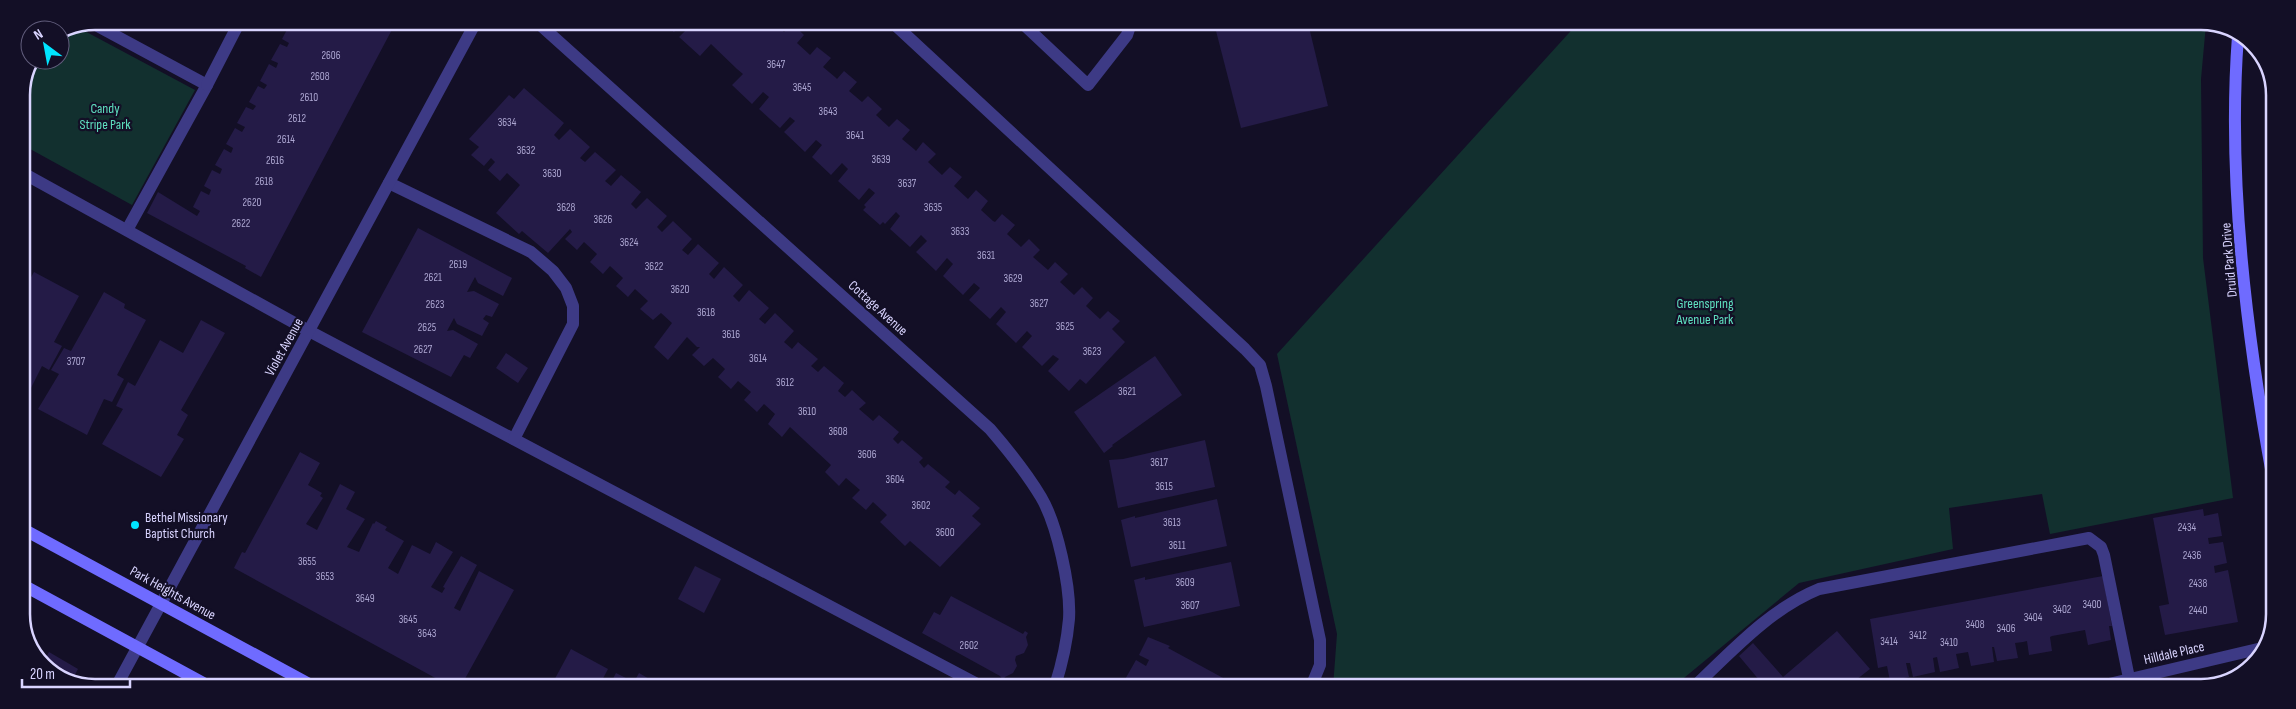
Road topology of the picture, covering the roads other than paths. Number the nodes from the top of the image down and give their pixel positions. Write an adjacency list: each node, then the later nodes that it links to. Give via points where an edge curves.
1 (105, 30): 9 (street)
2 (235, 30): 9 (street)
3 (472, 30): 11 (street, Violet Avenue)
4 (546, 30): 25 (street, Cottage Avenue, via 983,422 1016,460 1042,498 1057,539 1066,581 1069,617 1064,660)
5 (901, 30): 26 (street, via 1260,365 1320,640 1320,665)
6 (1030, 30): 7 (street, via 1088,85)
7 (1129, 30)
8 (2238, 42): 15 (main road, Druid Park Drive, via 2235,81 2244,273)
9 (207, 85): 12 (street)
10 (30, 177): 12 (street)
11 (389, 183): 13 (street, Violet Avenue); 14 (street, via 531,252 553,271 566,288 573,306 573,324)
12 (127, 230): 13 (street)
13 (309, 331): 14 (street); 18 (street, Violet Avenue)
14 (514, 439): 24 (street)
15 (2266, 441)
16 (30, 533): 18 (main road, Park Heights Avenue)
17 (30, 589): 19 (main road)
18 (161, 604): 19 (street, Violet Avenue); 23 (main road, Park Heights Avenue)
19 (137, 648): 21 (street, Violet Avenue); 22 (main road)
20 (2255, 650): 29 (street, Hilldale Place)
21 (120, 679)
22 (196, 679)
23 (298, 679)
24 (967, 679)
25 (1057, 679)
26 (1314, 679)
27 (1703, 679): 28 (street, via 1775,614 1819,589 2089,538 2101,547 2104,555)
28 (2130, 679)
29 (2146, 679)

